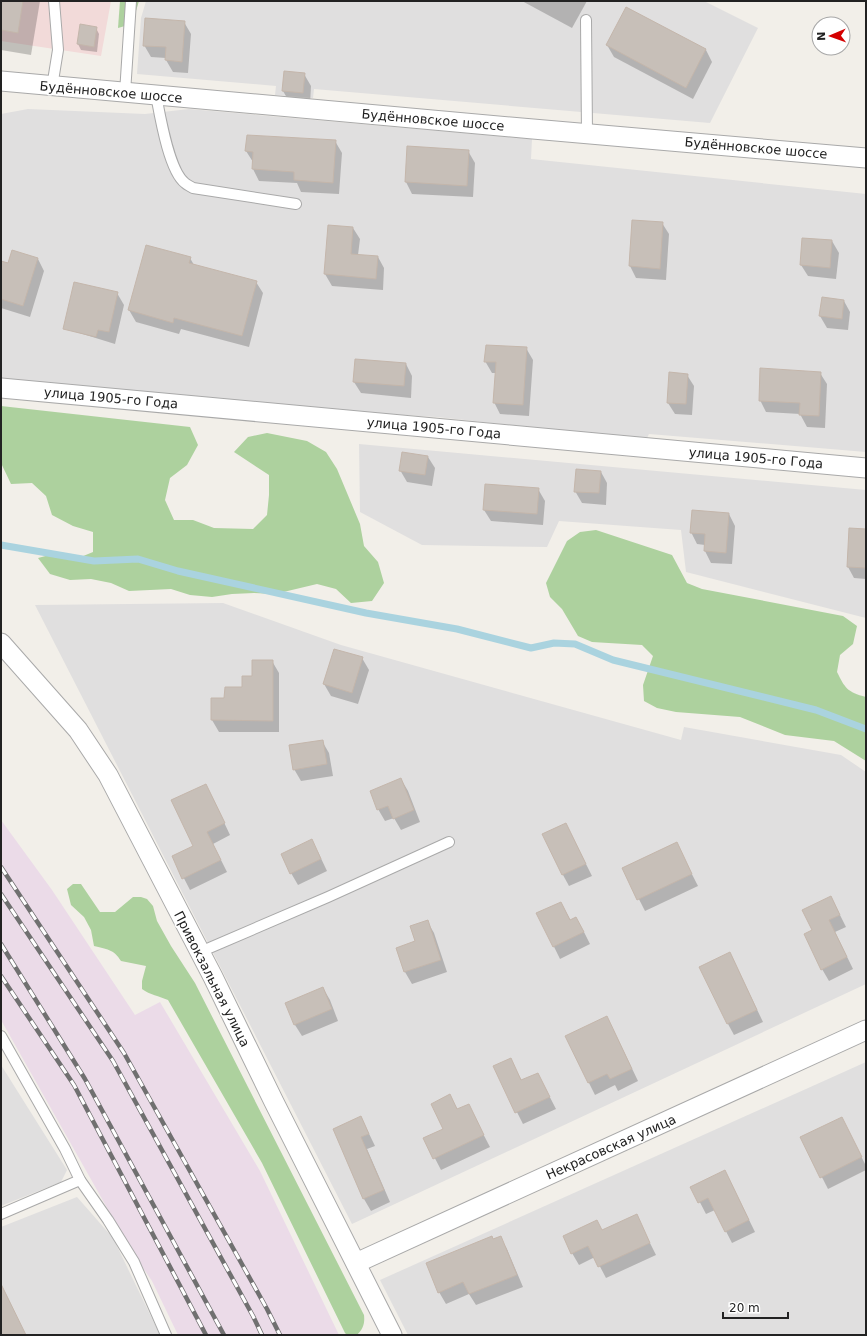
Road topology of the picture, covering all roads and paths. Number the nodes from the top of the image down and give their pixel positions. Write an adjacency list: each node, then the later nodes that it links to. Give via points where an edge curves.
1 (54, 1): 5 (lane, via 58,50)
2 (131, 1): 6 (lane)
3 (586, 20): 8 (lane)
4 (1, 81): 5 (street, Будённовское шоссе)
5 (52, 87): 6 (street, Будённовское шоссе)
6 (125, 93): 7 (street, Будённовское шоссе)
7 (156, 95): 8 (street, Будённовское шоссе); 10 (lane, via 167,147 176,172 184,183 193,188)
8 (586, 134): 9 (street, Будённовское шоссе)
9 (866, 158)
10 (296, 204)
11 (1, 388): 12 (street, улица 1905-го Года)
12 (866, 468)
13 (1, 643): 15 (street, Привокзальная улица, via 78,730 108,775)
14 (449, 842): 15 (lane)
15 (200, 952): 20 (street, Привокзальная улица)
16 (866, 1030): 20 (street, Некрасовская улица)
17 (1, 1036): 18 (lane)
18 (80, 1180): 19 (lane); 21 (lane, via 134,1262)
19 (1, 1214)
20 (356, 1263): 22 (street, Привокзальная улица)
21 (166, 1335)
22 (392, 1335)

